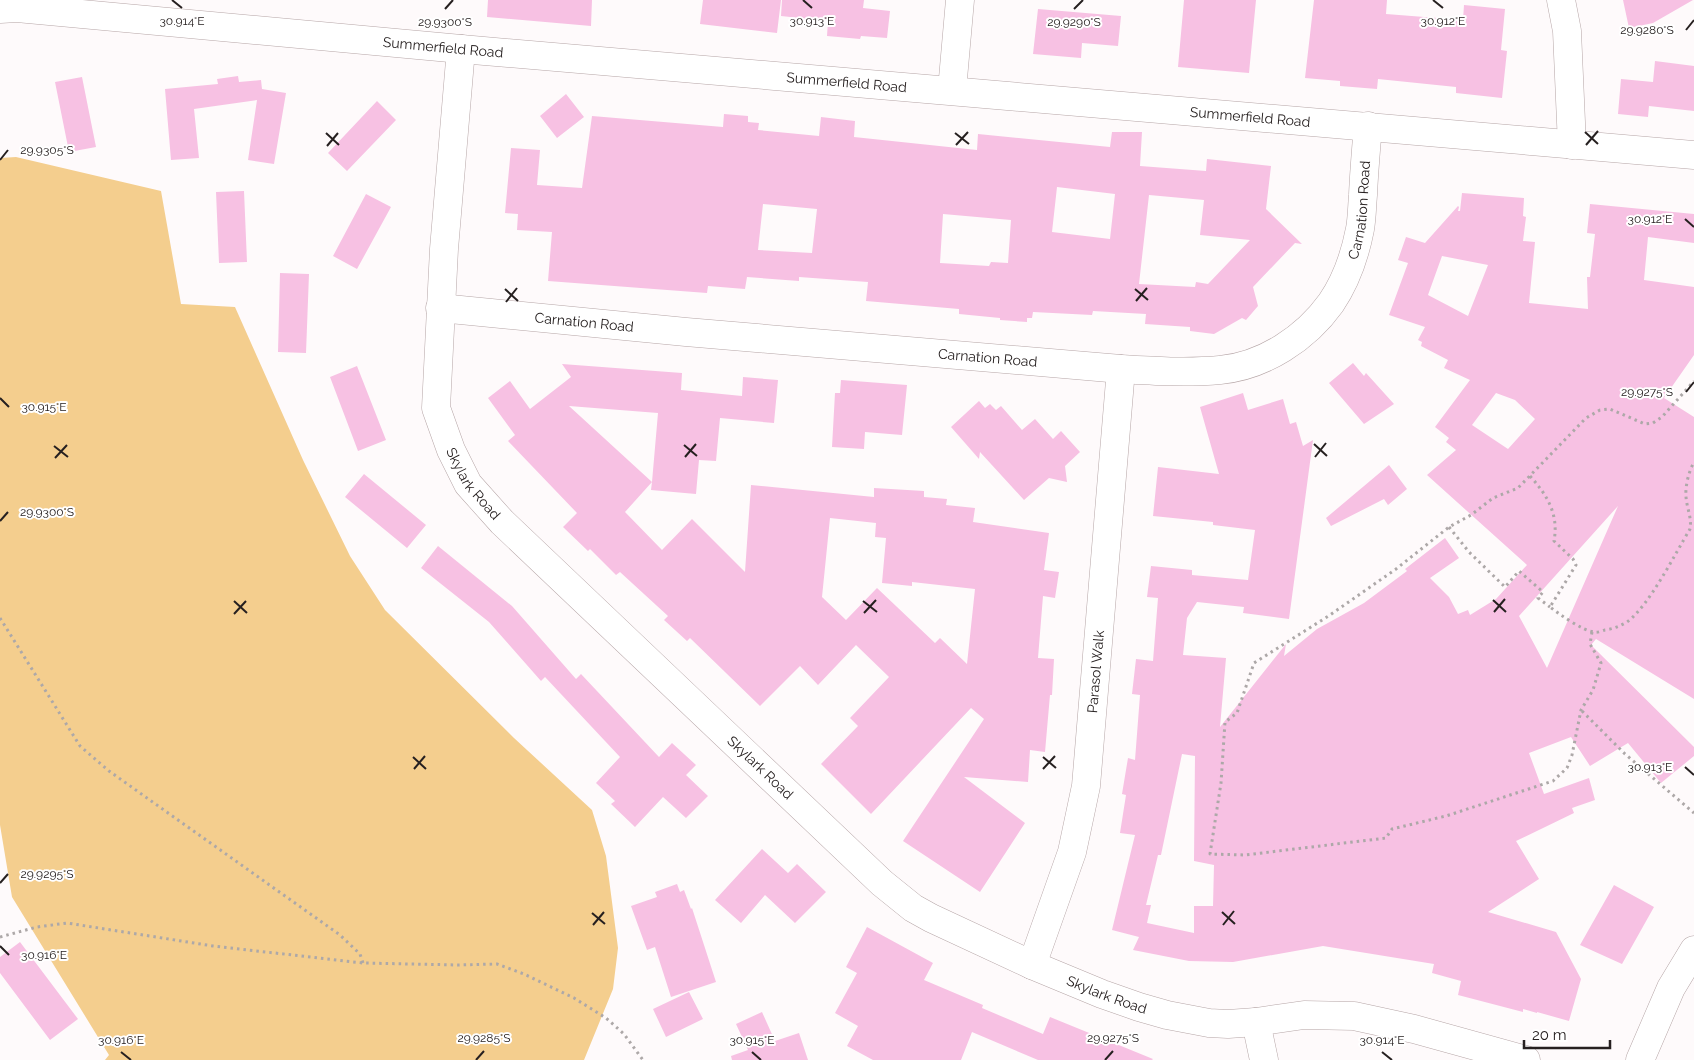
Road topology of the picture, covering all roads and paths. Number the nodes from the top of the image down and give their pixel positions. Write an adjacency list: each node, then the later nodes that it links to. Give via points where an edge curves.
1 (960, 0): 5 (street)
2 (1561, 0): 7 (street, via 1567,31)
3 (0, 9): 4 (street, Summerfield Road)
4 (461, 49): 5 (street, Summerfield Road); 9 (street, Skylark Road)
5 (952, 90): 6 (street, Summerfield Road)
6 (1368, 126): 7 (street, Summerfield Road); 10 (street, Carnation Road, via 1360,228 1353,258 1340,287 1311,326 1274,354 1250,364 1222,370)
7 (1572, 145): 8 (street, Summerfield Road)
8 (1694, 154)
9 (440, 308): 10 (street, Carnation Road); 23 (street, Skylark Road, via 436,408 459,468 486,506 882,884 931,918)
10 (1121, 369): 23 (street, Parasol Walk, via 1086,786 1072,852)
11 (1694, 381): 13 (path, via 1653,423 1645,424 1610,409 1600,410 1586,418)
12 (1694, 462): 17 (path, via 1686,496 1692,520 1690,529 1637,611 1615,628)
13 (1530, 476): 14 (path, via 1518,488 1493,498); 15 (path, via 1549,500 1556,528 1554,541 1576,565)
14 (1449, 527): 15 (path, via 1505,587 1519,571 1543,592 1538,598); 18 (path, via 1389,574 1254,663 1237,713 1224,722 1221,783 1210,854 1245,855 1386,838 1392,829 1446,816 1553,781 1570,761)
15 (1550, 607): 17 (path)
16 (0, 618): 22 (path, via 80,746 109,771 340,935 360,954)
17 (1592, 632): 18 (path, via 1590,644 1601,662 1593,690)
18 (1581, 710): 19 (path)
19 (1694, 813)
20 (0, 937): 22 (path, via 67,923 213,946)
21 (1694, 950): 28 (street, via 1670,988)
22 (363, 963): 25 (path, via 497,964 574,998 606,1018 624,1034)
23 (1032, 965): 24 (street, Skylark Road, via 1167,1015 1209,1023)
24 (1256, 1022): 26 (street); 27 (street, Skylark Road, via 1304,1015 1354,1016)
25 (643, 1060)
26 (1264, 1060)
27 (1526, 1060)
28 (1640, 1060)

